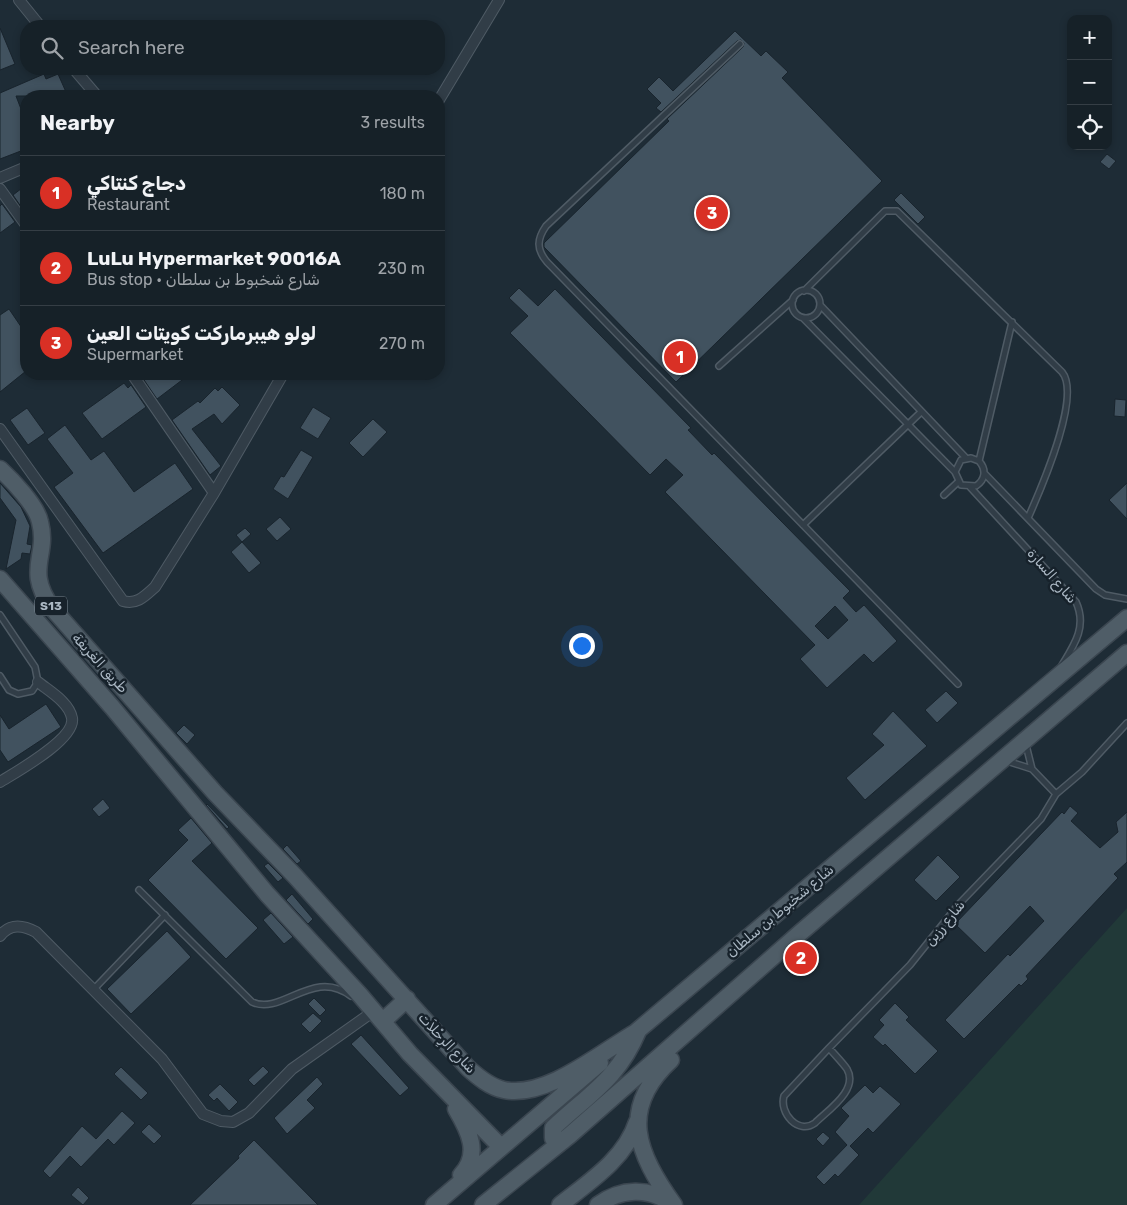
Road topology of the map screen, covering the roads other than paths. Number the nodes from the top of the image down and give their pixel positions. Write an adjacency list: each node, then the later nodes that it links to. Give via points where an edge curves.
1 (19, 0): 3 (street)
2 (498, 0): 7 (street)
3 (35, 20)
4 (740, 44): 33 (lane, via 552,219 541,232 539,248 547,262)
5 (79, 75): 6 (street)
6 (92, 90)
7 (445, 90)
8 (20, 170): 9 (street)
9 (0, 178)
10 (0, 189): 11 (street)
11 (20, 217)
12 (804, 291): 13 (lane); 14 (lane, via 813,292); 16 (lane, via 875,220 885,211 892,210 897,211)
13 (793, 300): 15 (lane, via 793,309); 17 (lane)
14 (820, 305): 15 (lane, via 816,314); 20 (lane)
15 (804, 318): 21 (lane)
16 (1012, 322): 24 (lane); 32 (lane, via 1065,376 1068,387 1054,457)
17 (719, 366)
18 (136, 380): 30 (street)
19 (280, 380): 30 (street)
20 (921, 412): 21 (lane); 23 (lane)
21 (908, 425): 26 (lane); 33 (lane)
22 (0, 429): 30 (street, via 123,600 128,602 143,598 155,587)
23 (966, 458): 24 (lane); 26 (lane, via 958,464)
24 (979, 461): 27 (lane)
25 (0, 469): 49 (main road, طريق الغريفة / S13, via 40,519 42,531 37,577 45,598 215,793)
26 (955, 472): 28 (lane)
27 (984, 474): 29 (lane, via 980,483); 32 (lane, شارع السارة)
28 (958, 482): 29 (lane); 31 (lane)
29 (970, 488): 40 (lane, شارع السارة, via 1070,594 1080,612 1080,632)
30 (214, 493)
31 (944, 495)
32 (1028, 518): 35 (lane, شارع السارة, via 1096,588 1105,595)
33 (803, 526): 42 (lane)
34 (0, 579): 56 (main road, طريق الغريفة / S13, via 255,880)
35 (1127, 599)
36 (0, 615): 41 (lane, via 35,667)
37 (1127, 618): 40 (main road, شارع شخبوط بن سلطان)
38 (1127, 653): 44 (main road)
39 (0, 676): 41 (lane, via 9,690 18,694 32,691)
40 (1054, 679): 57 (main road, شارع شخبوط بن سلطان)
41 (38, 682): 47 (street, via 66,707 72,718 70,730 32,762)
42 (958, 684)
43 (1127, 722): 48 (lane, شارع رزين, via 1082,772)
44 (1026, 741): 45 (main road); 46 (lane)
45 (1003, 760): 46 (lane); 52 (main road)
46 (1032, 769): 48 (lane)
47 (0, 782)
48 (1056, 794): 58 (lane, شارع رزين, via 1041,820 958,905 910,965)
49 (295, 876): 55 (main road, شارع الرِحْلاَت)
50 (139, 890): 51 (lane)
51 (165, 915): 54 (lane); 56 (lane, via 252,1002 268,1005 312,988 331,987 350,995)
52 (800, 932): 60 (main road, via 796,946 785,961 655,1075 644,1095); 61 (main road)
53 (0, 936): 54 (street, via 16,926 36,932)
54 (94, 989): 56 (street, via 167,1065 203,1114 221,1121 233,1122 249,1113 292,1069)
55 (407, 1000): 56 (main road); 57 (main road, شارع الرِحْلاَت, via 468,1068 504,1090 541,1089)
56 (375, 1016): 59 (main road)
57 (638, 1031): 61 (main road, via 614,1073 553,1128 553,1138); 62 (main road, شارع شخبوط بن سلطان)
58 (829, 1048): 58 (lane, شارع رزين, via 848,1071 848,1090 815,1123 799,1126 785,1113 784,1096)
59 (445, 1090): 62 (main road); 63 (main road, via 465,1126 472,1153 466,1169)
60 (637, 1120): 65 (main road, via 622,1151); 67 (main road, via 638,1139 649,1168)
61 (563, 1141): 64 (main road)
62 (501, 1147): 63 (main road, شارع شخبوط بن سلطان)
63 (433, 1205)
64 (483, 1205)
65 (560, 1205)
66 (598, 1205): 67 (main road, via 608,1198 631,1192 654,1194)
67 (673, 1205)

